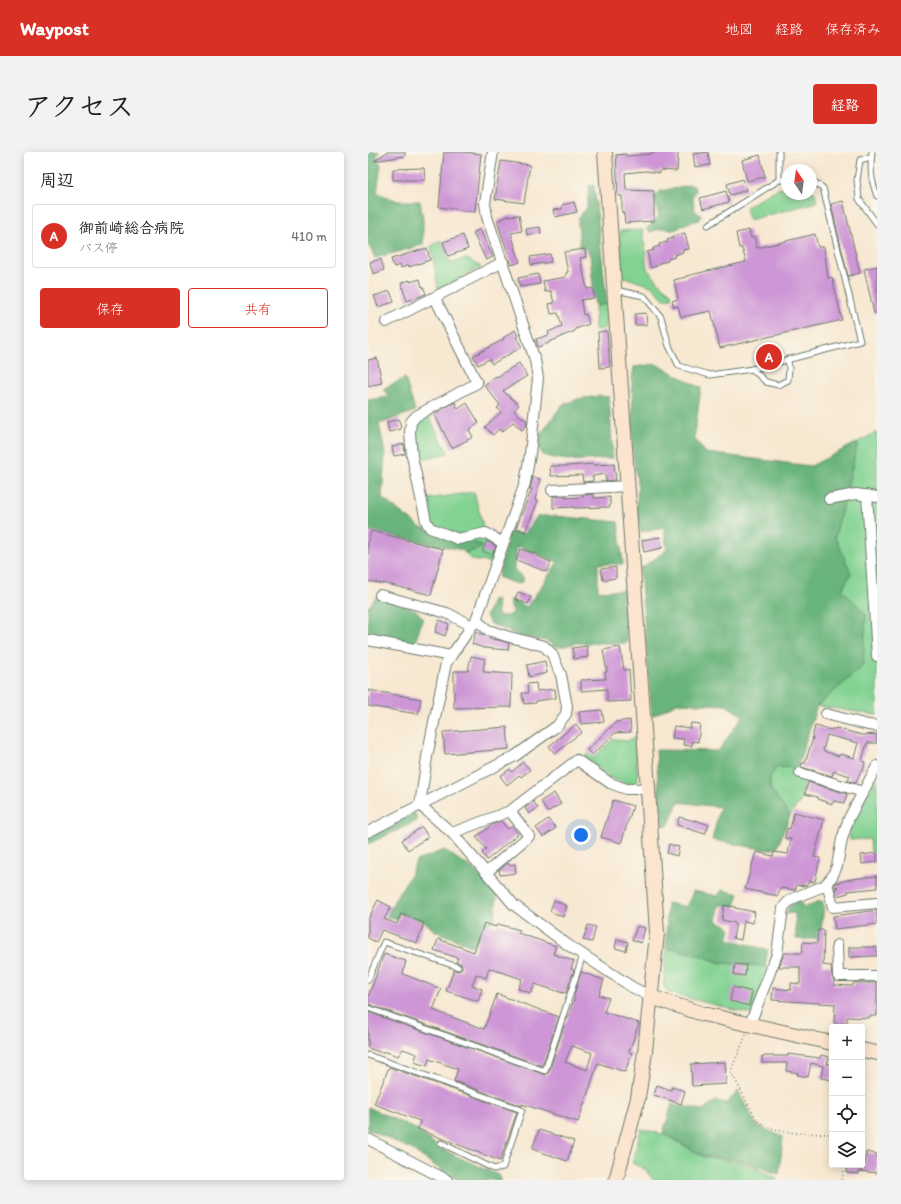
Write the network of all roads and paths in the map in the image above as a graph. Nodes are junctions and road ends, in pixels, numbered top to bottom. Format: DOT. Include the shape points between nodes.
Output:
graph roads {
  1 [pos="493,152"];
  2 [pos="605,152"];
  3 [pos="778,152"];
  4 [pos="872,154"];
  5 [pos="779,180"];
  6 [pos="817,184"];
  7 [pos="877,196"];
  8 [pos="877,224"];
  9 [pos="708,225"];
  10 [pos="503,262"];
  11 [pos="614,290"];
  12 [pos="435,298"];
  13 [pos="386,322"];
  14 [pos="788,359"];
  15 [pos="752,369"];
  16 [pos="628,486"];
  17 [pos="552,490"];
  18 [pos="872,496"];
  19 [pos="829,499"];
  20 [pos="503,543"];
  21 [pos="380,595"];
  22 [pos="474,623"];
  23 [pos="368,640"];
  24 [pos="451,656"];
  25 [pos="877,656"];
  26 [pos="826,714"];
  27 [pos="877,726"];
  28 [pos="877,766"];
  29 [pos="800,773"];
  30 [pos="648,789"];
  31 [pos="863,792"];
  32 [pos="420,805"];
  33 [pos="510,811"];
  34 [pos="368,832"];
  35 [pos="452,833"];
  36 [pos="487,872"];
  37 [pos="827,883"];
  38 [pos="877,903"];
  39 [pos="837,945"];
  40 [pos="583,954"];
  41 [pos="458,967"];
  42 [pos="877,976"];
  43 [pos="368,980"];
  44 [pos="651,997"];
  45 [pos="368,1008"];
  46 [pos="750,1024"];
  47 [pos="829,1042"];
  48 [pos="865,1051"];
  49 [pos="877,1053"];
  50 [pos="368,1055"];
  51 [pos="829,1134"];
  52 [pos="368,1139"];
  53 [pos="441,1142"];
  54 [pos="844,1168"];
  55 [pos="447,1180"];
  56 [pos="616,1180"];
  57 [pos="842,1180"];
  1 -- 10 [label="street" via="485,203 487,217"];
  2 -- 11 [label="street"];
  3 -- 5 [label="lane"];
  4 -- 7 [label="lane" via="870,170"];
  4 -- 8 [label="lane" via="860,160 857,180 859,199"];
  5 -- 9 [label="lane"];
  6 -- 14 [label="lane" via="823,188 860,340"];
  10 -- 12 [label="street"];
  10 -- 20 [label="street" via="535,360 538,378 525,483"];
  11 -- 15 [label="lane" via="644,296 661,317 669,346 679,366 710,375"];
  11 -- 16 [label="street"];
  12 -- 13 [label="street"];
  12 -- 20 [label="street" via="477,383 416,416 411,422 412,456 426,521 430,528 458,539 486,533"];
  14 -- 15 [label="lane"];
  14 -- 15 [label="lane" via="788,380 778,385 766,382"];
  16 -- 17 [label="street"];
  16 -- 30 [label="street"];
  18 -- 19 [label="street" via="856,494"];
  18 -- 25 [label="street"];
  20 -- 22 [label="street"];
  21 -- 22 [label="street"];
  22 -- 24 [label="street"];
  22 -- 32 [label="street" via="506,636 544,646 552,654 561,675 567,706 566,714 557,726 515,756"];
  23 -- 24 [label="street"];
  24 -- 32 [label="street" via="446,663"];
  26 -- 27 [label="street"];
  28 -- 31 [label="street"];
  29 -- 31 [label="street"];
  30 -- 33 [label="street" via="626,789 610,783 577,760"];
  30 -- 44 [label="street" via="657,933"];
  31 -- 37 [label="street" via="849,818 837,866"];
  32 -- 34 [label="street"];
  32 -- 35 [label="street"];
  33 -- 35 [label="street"];
  33 -- 36 [label="street" via="529,836"];
  35 -- 36 [label="street"];
  36 -- 40 [label="street" via="514,905"];
  37 -- 38 [label="street" via="833,907"];
  37 -- 46 [label="street" via="796,897 783,908 777,954"];
  39 -- 42 [label="street" via="838,976"];
  40 -- 44 [label="street"];
  40 -- 45 [label="lane" via="545,1071"];
  41 -- 43 [label="lane" via="384,942"];
  44 -- 46 [label="street" via="703,1014"];
  44 -- 56 [label="street" via="646,1052 638,1098"];
  46 -- 47 [label="street"];
  46 -- 51 [label="path" via="731,1072 756,1119 761,1124 786,1132"];
  48 -- 49 [label="street"];
  50 -- 53 [label="lane" via="522,1110 503,1167 494,1169"];
  52 -- 55 [label="street"];
  54 -- 57 [label="path"];
}
